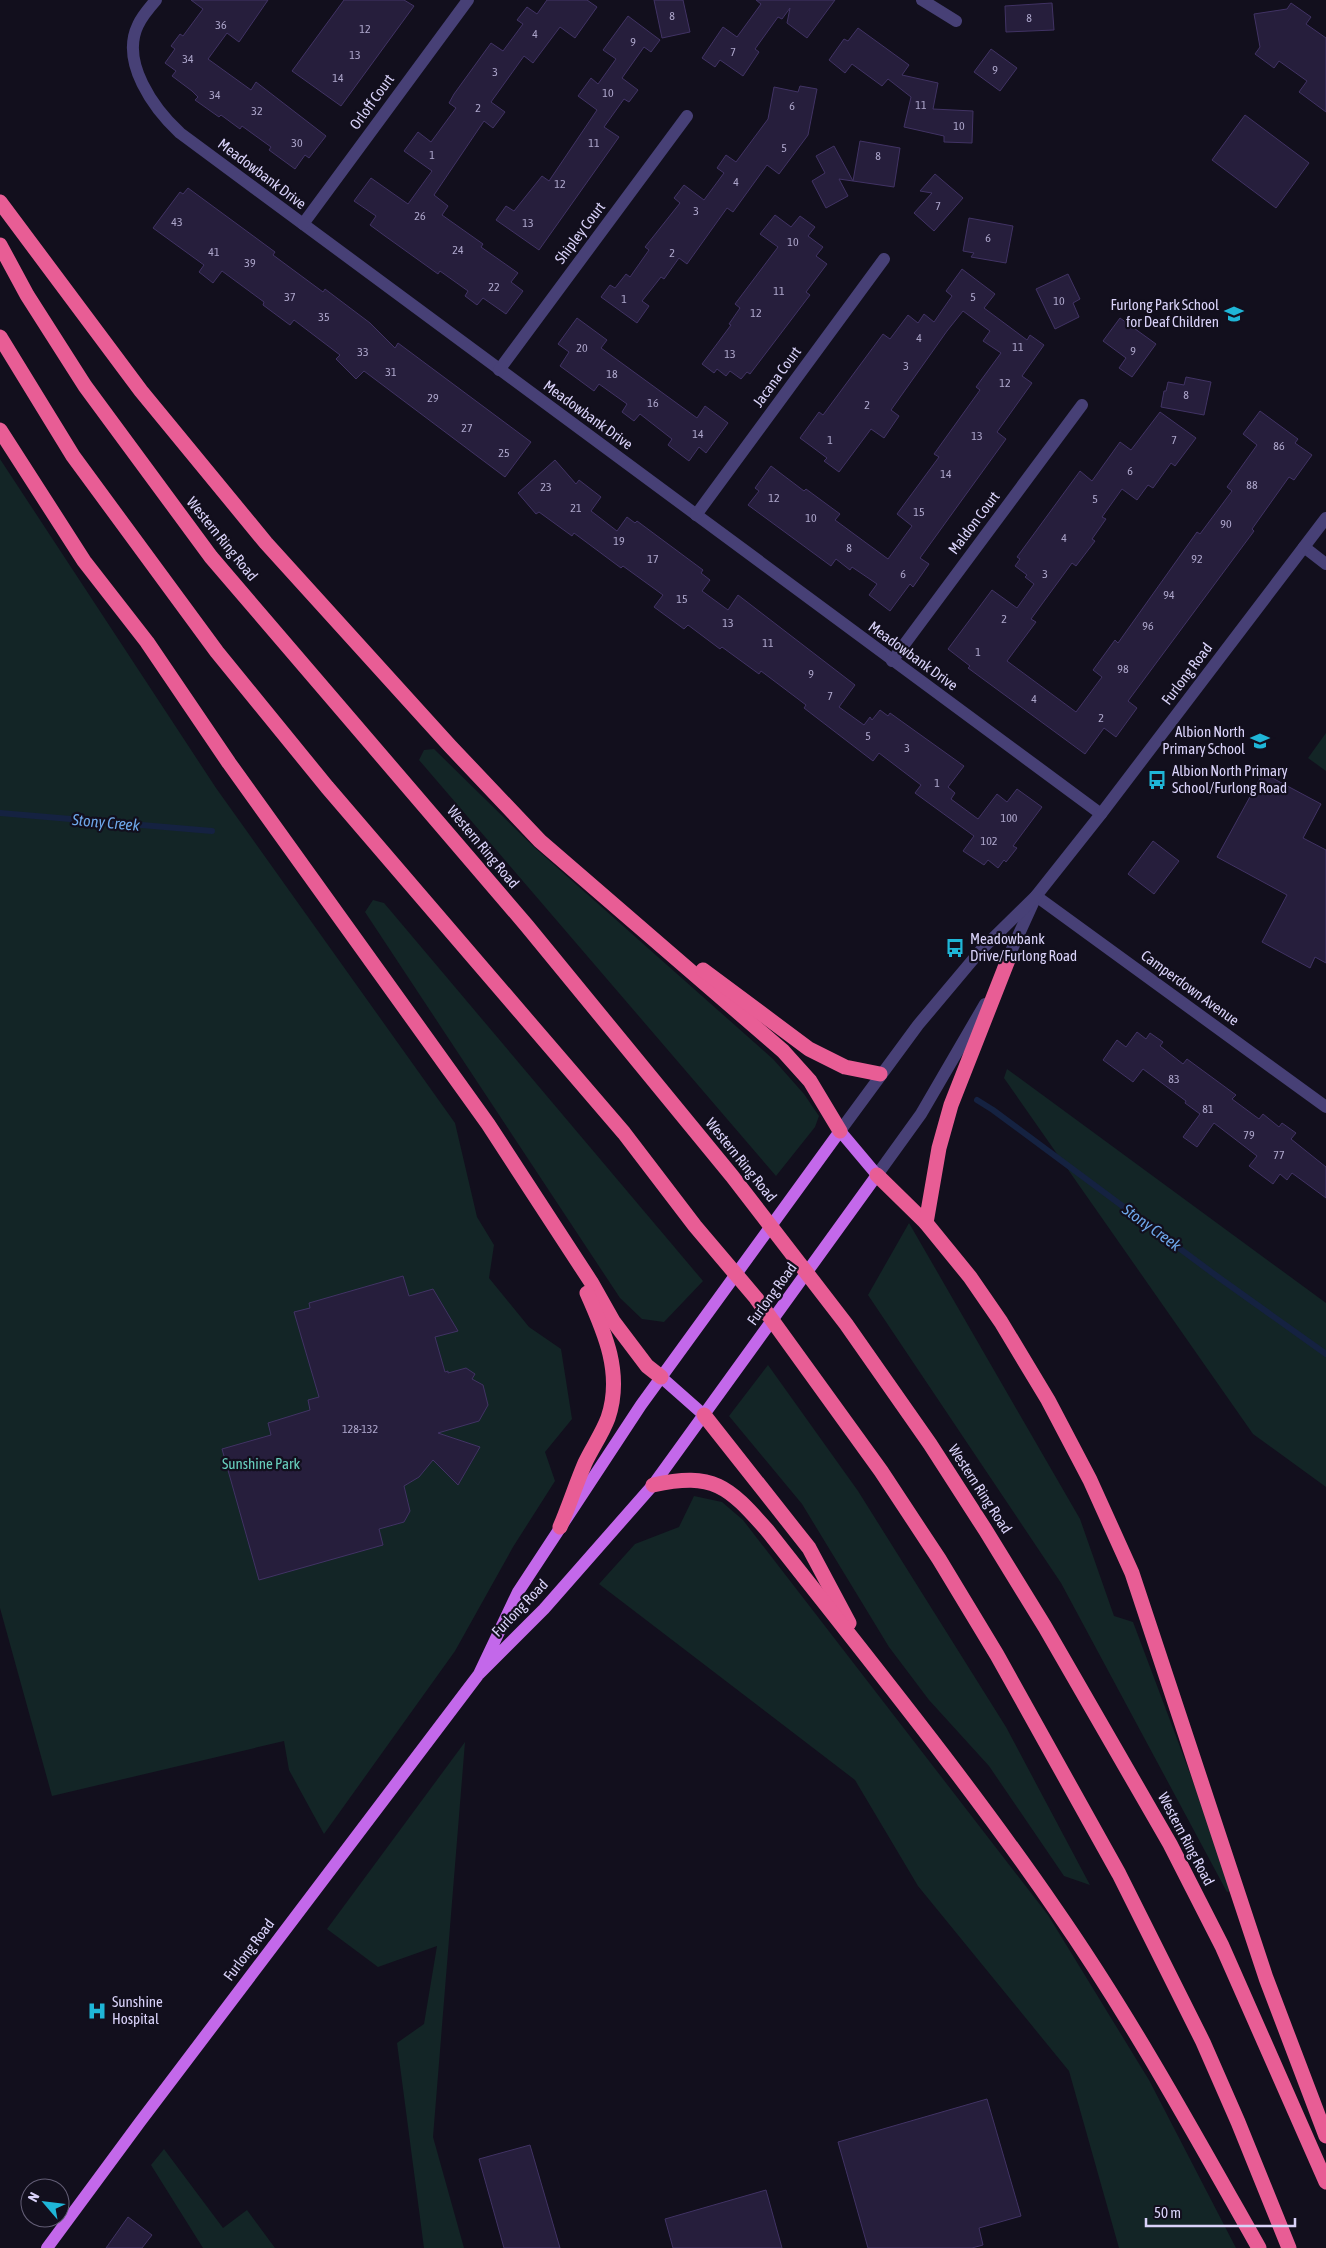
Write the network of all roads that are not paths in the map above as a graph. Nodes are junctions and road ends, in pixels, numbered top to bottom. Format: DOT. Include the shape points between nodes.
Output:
graph roads {
  1 [pos="156,0"];
  2 [pos="468,0"];
  3 [pos="922,0"];
  4 [pos="956,21"];
  5 [pos="687,116"];
  6 [pos="0,202"];
  7 [pos="303,224"];
  8 [pos="0,245"];
  9 [pos="884,259"];
  10 [pos="0,337"];
  11 [pos="499,370"];
  12 [pos="1082,405"];
  13 [pos="0,430"];
  14 [pos="696,515"];
  15 [pos="1326,518"];
  16 [pos="1304,547"];
  17 [pos="1326,564"];
  18 [pos="892,661"];
  19 [pos="1101,814"];
  20 [pos="1036,896"];
  21 [pos="618,907"];
  22 [pos="1008,960"];
  23 [pos="880,1074"];
  24 [pos="1326,1107"];
  25 [pos="840,1131"];
  26 [pos="877,1175"];
  27 [pos="926,1223"];
  28 [pos="573,1257"];
  29 [pos="661,1377"];
  30 [pos="704,1415"];
  31 [pos="653,1485"];
  32 [pos="560,1527"];
  33 [pos="871,1664"];
  34 [pos="479,1674"];
  35 [pos="1326,2136"];
  36 [pos="1326,2182"];
  37 [pos="47,2248"];
  38 [pos="1259,2248"];
  39 [pos="1289,2248"];
  1 -- 7 [label="street, Meadowbank Drive" via="137,26 133,40 137,70 150,100 180,133"];
  2 -- 7 [label="street, Orloff Court"];
  3 -- 4 [label="street"];
  5 -- 11 [label="street, Shipley Court"];
  6 -- 21 [label="highway" via="141,390 266,542 540,841"];
  7 -- 11 [label="street, Meadowbank Drive"];
  8 -- 36 [label="highway, Western Ring Road" via="26,295 85,386 212,557 527,926 732,1176 846,1324 930,1444 986,1531 1170,1844 1222,1946"];
  9 -- 14 [label="street, Jacana Court"];
  10 -- 39 [label="highway" via="73,456 217,652 327,787 624,1133 695,1226 756,1298 881,1471 997,1655 1123,1883 1203,2042"];
  11 -- 14 [label="street, Meadowbank Drive"];
  12 -- 18 [label="street, Maldon Court"];
  13 -- 28 [label="highway" via="84,562 147,642 228,763 488,1124"];
  14 -- 18 [label="street, Meadowbank Drive"];
  15 -- 16 [label="street, Furlong Road"];
  16 -- 17 [label="street"];
  16 -- 19 [label="street, Furlong Road"];
  18 -- 19 [label="street, Meadowbank Drive"];
  19 -- 20 [label="street, Furlong Road"];
  20 -- 22 [label="street, Furlong Road"];
  20 -- 23 [label="street, Furlong Road" via="950,986"];
  20 -- 24 [label="street, Camperdown Avenue"];
  21 -- 23 [label="highway" via="809,1049 845,1067"];
  21 -- 25 [label="highway" via="783,1051 810,1081"];
  22 -- 26 [label="street, Furlong Road" via="942,1080"];
  22 -- 27 [label="highway" via="951,1105 939,1148"];
  23 -- 25 [label="street, Furlong Road"];
  25 -- 26 [label="main road"];
  25 -- 29 [label="main road, Furlong Road"];
  26 -- 27 [label="highway"];
  26 -- 30 [label="main road, Furlong Road"];
  27 -- 35 [label="highway" via="970,1277 1048,1400 1090,1480 1132,1573 1266,1978"];
  28 -- 29 [label="highway" via="618,1328 647,1366"];
  28 -- 32 [label="highway" via="604,1330 612,1359 614,1389 602,1432 586,1462"];
  29 -- 30 [label="main road"];
  29 -- 32 [label="main road, Furlong Road"];
  30 -- 31 [label="main road, Furlong Road"];
  30 -- 33 [label="highway" via="809,1548"];
  31 -- 33 [label="highway" via="674,1480 703,1480 725,1488 739,1498 768,1530"];
  31 -- 34 [label="main road, Furlong Road" via="544,1609"];
  32 -- 34 [label="main road, Furlong Road" via="518,1592"];
  33 -- 38 [label="highway" via="972,1794 1056,1910 1159,2070"];
  34 -- 37 [label="main road, Furlong Road"];
}
